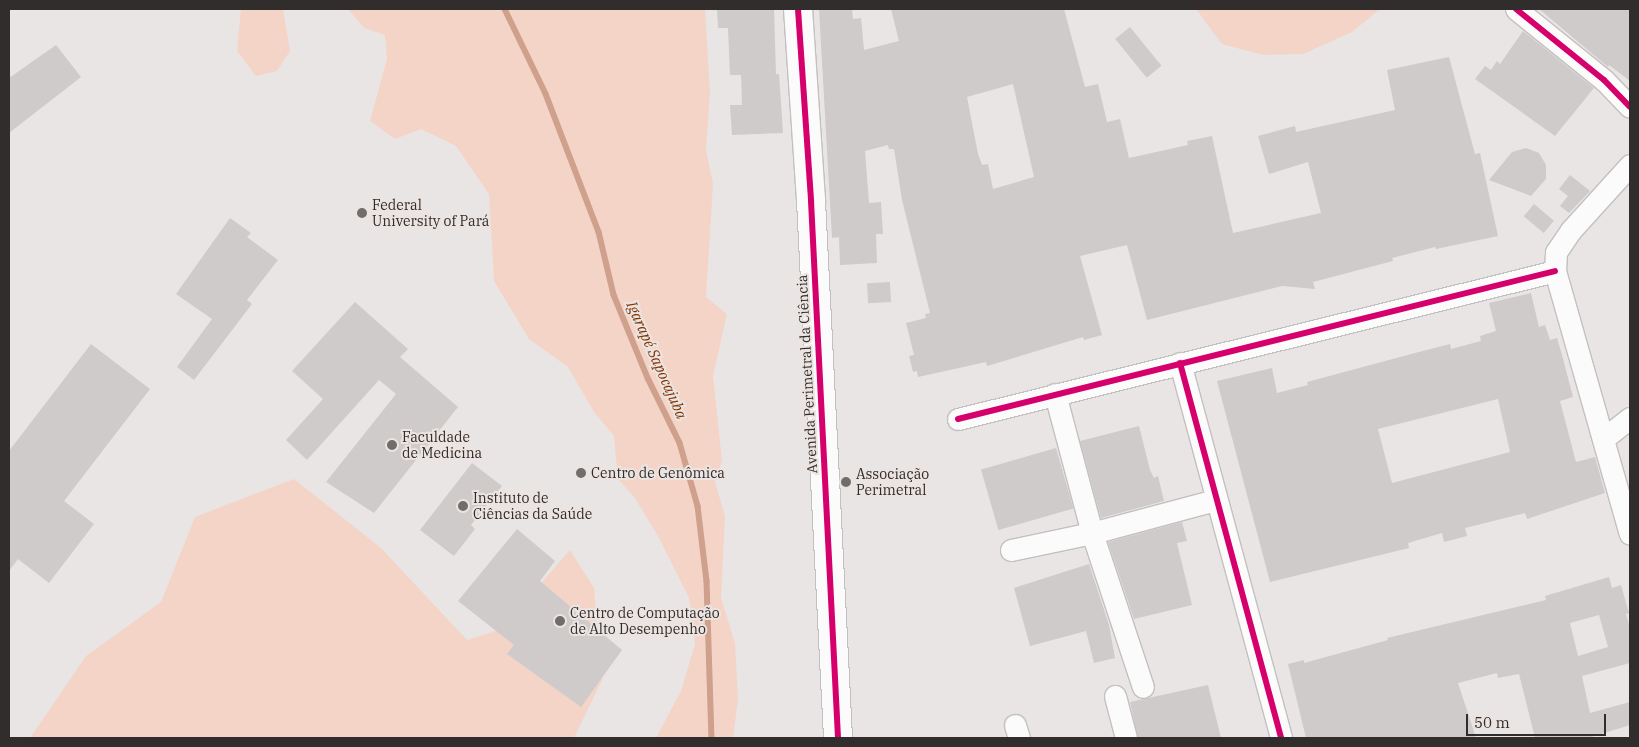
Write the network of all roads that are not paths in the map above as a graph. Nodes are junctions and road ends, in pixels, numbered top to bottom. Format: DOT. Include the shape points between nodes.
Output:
graph roads {
  1 [pos="798,9"];
  2 [pos="1516,9"];
  3 [pos="1630,107"];
  4 [pos="1630,165"];
  5 [pos="1555,271"];
  6 [pos="1180,363"];
  7 [pos="1055,394"];
  8 [pos="1630,418"];
  9 [pos="958,419"];
  10 [pos="1603,439"];
  11 [pos="1215,500"];
  12 [pos="1092,533"];
  13 [pos="1630,534"];
  14 [pos="1011,550"];
  15 [pos="1143,687"];
  16 [pos="1116,696"];
  17 [pos="838,738"];
  18 [pos="1126,738"];
  19 [pos="1281,738"];
  1 -- 17 [label="main road, Avenida Perimetral da Ciência"];
  2 -- 3 [label="street" via="1604,80"];
  4 -- 5 [label="street" via="1562,243 1556,252"];
  5 -- 6 [label="street"];
  5 -- 10 [label="street"];
  6 -- 7 [label="street"];
  6 -- 11 [label="street"];
  7 -- 9 [label="street"];
  7 -- 12 [label="street"];
  8 -- 10 [label="street"];
  10 -- 13 [label="street"];
  11 -- 12 [label="street"];
  11 -- 19 [label="street"];
  12 -- 14 [label="street"];
  12 -- 15 [label="street"];
  16 -- 18 [label="street"];
}
